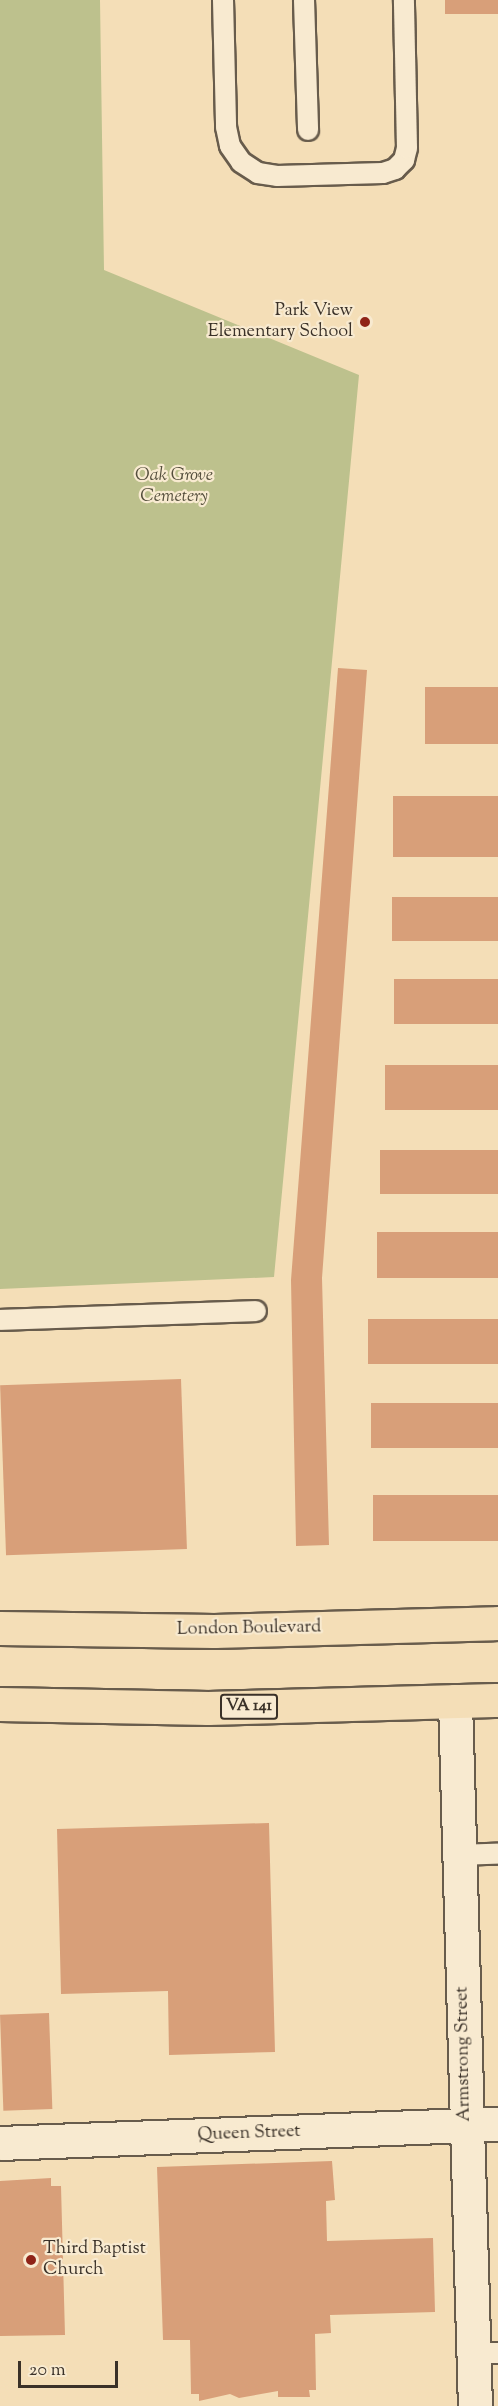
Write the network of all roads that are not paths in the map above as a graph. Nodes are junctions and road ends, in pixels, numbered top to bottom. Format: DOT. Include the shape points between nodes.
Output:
graph roads {
  1 [pos="223,0"];
  2 [pos="304,0"];
  3 [pos="404,0"];
  4 [pos="308,130"];
  5 [pos="256,1311"];
  6 [pos="0,1320"];
  7 [pos="498,1623"];
  8 [pos="0,1628"];
  9 [pos="498,1700"];
  10 [pos="455,1701"];
  11 [pos="0,1704"];
  12 [pos="498,1854"];
  13 [pos="460,1855"];
  14 [pos="498,2124"];
  15 [pos="465,2125"];
  16 [pos="0,2143"];
  17 [pos="486,2353"];
  18 [pos="475,2406"];
  1 -- 3 [label="lane" via="226,127 230,146 241,162 258,173 277,176 383,173 404,160"];
  2 -- 4 [label="lane"];
  5 -- 6 [label="lane"];
  7 -- 8 [label="main road, London Boulevard" via="214,1631"];
  9 -- 10 [label="main road, VA 141"];
  10 -- 11 [label="main road, VA 141" via="208,1708"];
  10 -- 13 [label="street, Armstrong Street"];
  12 -- 13 [label="lane"];
  13 -- 15 [label="street, Armstrong Street"];
  14 -- 15 [label="street, Queen Street"];
  15 -- 16 [label="street, Queen Street"];
  15 -- 17 [label="street, Armstrong Street"];
  17 -- 18 [label="street, Armstrong Street"];
}
